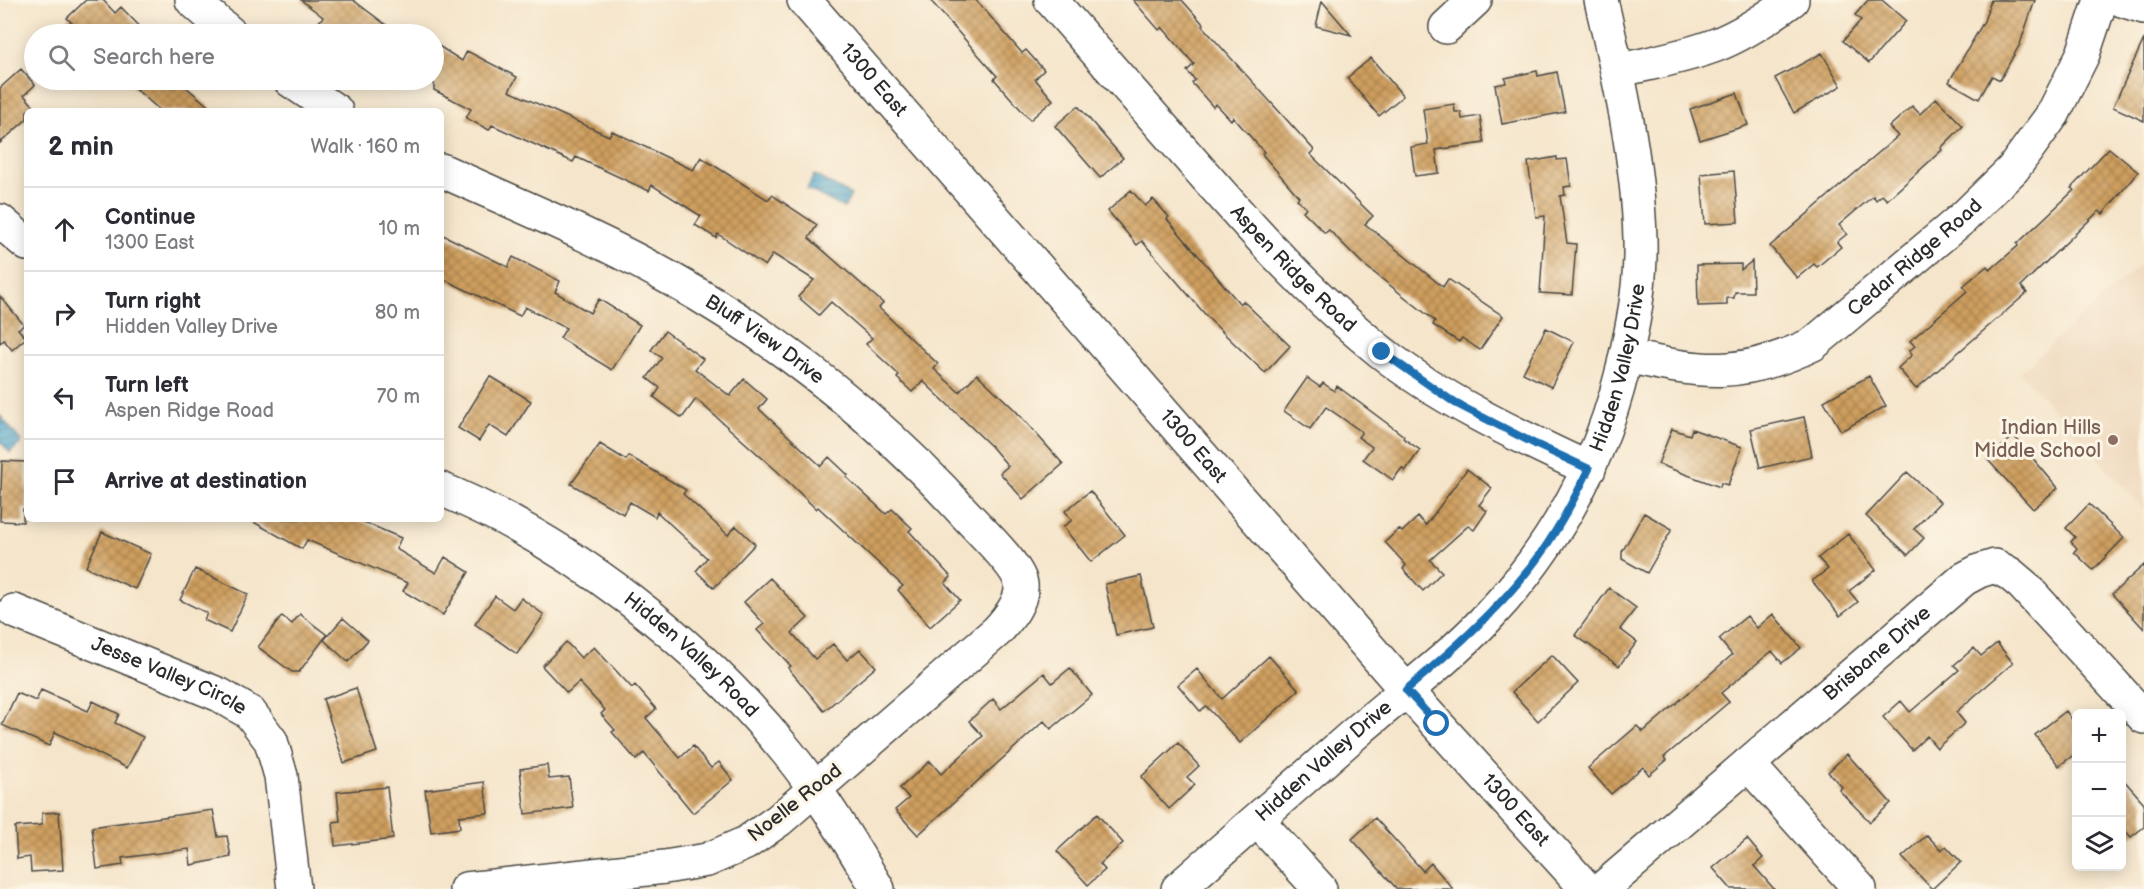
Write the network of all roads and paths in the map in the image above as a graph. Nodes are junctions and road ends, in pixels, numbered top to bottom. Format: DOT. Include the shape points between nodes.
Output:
graph roads {
  1 [pos="192,0"];
  2 [pos="804,0"];
  3 [pos="1051,0"];
  4 [pos="1475,0"];
  5 [pos="1601,0"];
  6 [pos="1792,0"];
  7 [pos="2101,0"];
  8 [pos="2122,0"];
  9 [pos="2144,7"];
  10 [pos="220,24"];
  11 [pos="1446,27"];
  12 [pos="1617,71"];
  13 [pos="305,90"];
  14 [pos="332,108"];
  15 [pos="444,171"];
  16 [pos="0,221"];
  17 [pos="24,241"];
  18 [pos="1626,356"];
  19 [pos="1589,469"];
  20 [pos="444,490"];
  21 [pos="1021,592"];
  22 [pos="14,611"];
  23 [pos="1406,690"];
  24 [pos="2144,717"];
  25 [pos="1748,764"];
  26 [pos="815,789"];
  27 [pos="1257,820"];
  28 [pos="294,889"];
  29 [pos="466,889"];
  30 [pos="878,889"];
  31 [pos="1178,889"];
  32 [pos="1320,889"];
  33 [pos="1587,889"];
  34 [pos="1602,889"];
  35 [pos="1860,889"];
  1 -- 10 [label="street"];
  2 -- 23 [label="street, 1300 East"];
  3 -- 19 [label="street, Aspen Ridge Road" via="1259,238 1318,298 1382,352 1455,403"];
  4 -- 11 [label="street"];
  5 -- 12 [label="street, Hidden Valley Drive"];
  6 -- 12 [label="street" via="1718,44"];
  7 -- 18 [label="street, Cedar Ridge Road" via="2083,54 2058,104 2013,169 1964,217 1813,344 1755,367 1718,371"];
  8 -- 9 [label="street"];
  12 -- 18 [label="street, Hidden Valley Drive" via="1638,199 1640,241 1634,321"];
  13 -- 14 [label="street"];
  15 -- 21 [label="street, Bluff View Drive" via="593,237 671,279 744,323 813,373 947,494 1009,562 1021,582"];
  16 -- 17 [label="street"];
  18 -- 19 [label="street, Hidden Valley Drive" via="1614,406"];
  19 -- 23 [label="street, Hidden Valley Drive" via="1557,529 1526,574 1484,621"];
  20 -- 26 [label="street, Hidden Valley Road" via="550,545 637,605 716,674"];
  21 -- 26 [label="street, Noelle Road" via="997,631"];
  22 -- 28 [label="street, Jesse Valley Circle" via="220,695 250,713 271,741 281,776"];
  23 -- 27 [label="street, Hidden Valley Drive"];
  23 -- 33 [label="street, 1300 East"];
  24 -- 25 [label="street, Brisbane Drive" via="2023,585 1995,566 1964,579"];
  25 -- 34 [label="street, Brisbane Drive"];
  25 -- 35 [label="street"];
  26 -- 29 [label="street, Noelle Road" via="754,837 707,860"];
  26 -- 30 [label="street, Hidden Valley Road"];
  27 -- 31 [label="street, Hidden Valley Drive"];
  27 -- 32 [label="street"];
}
